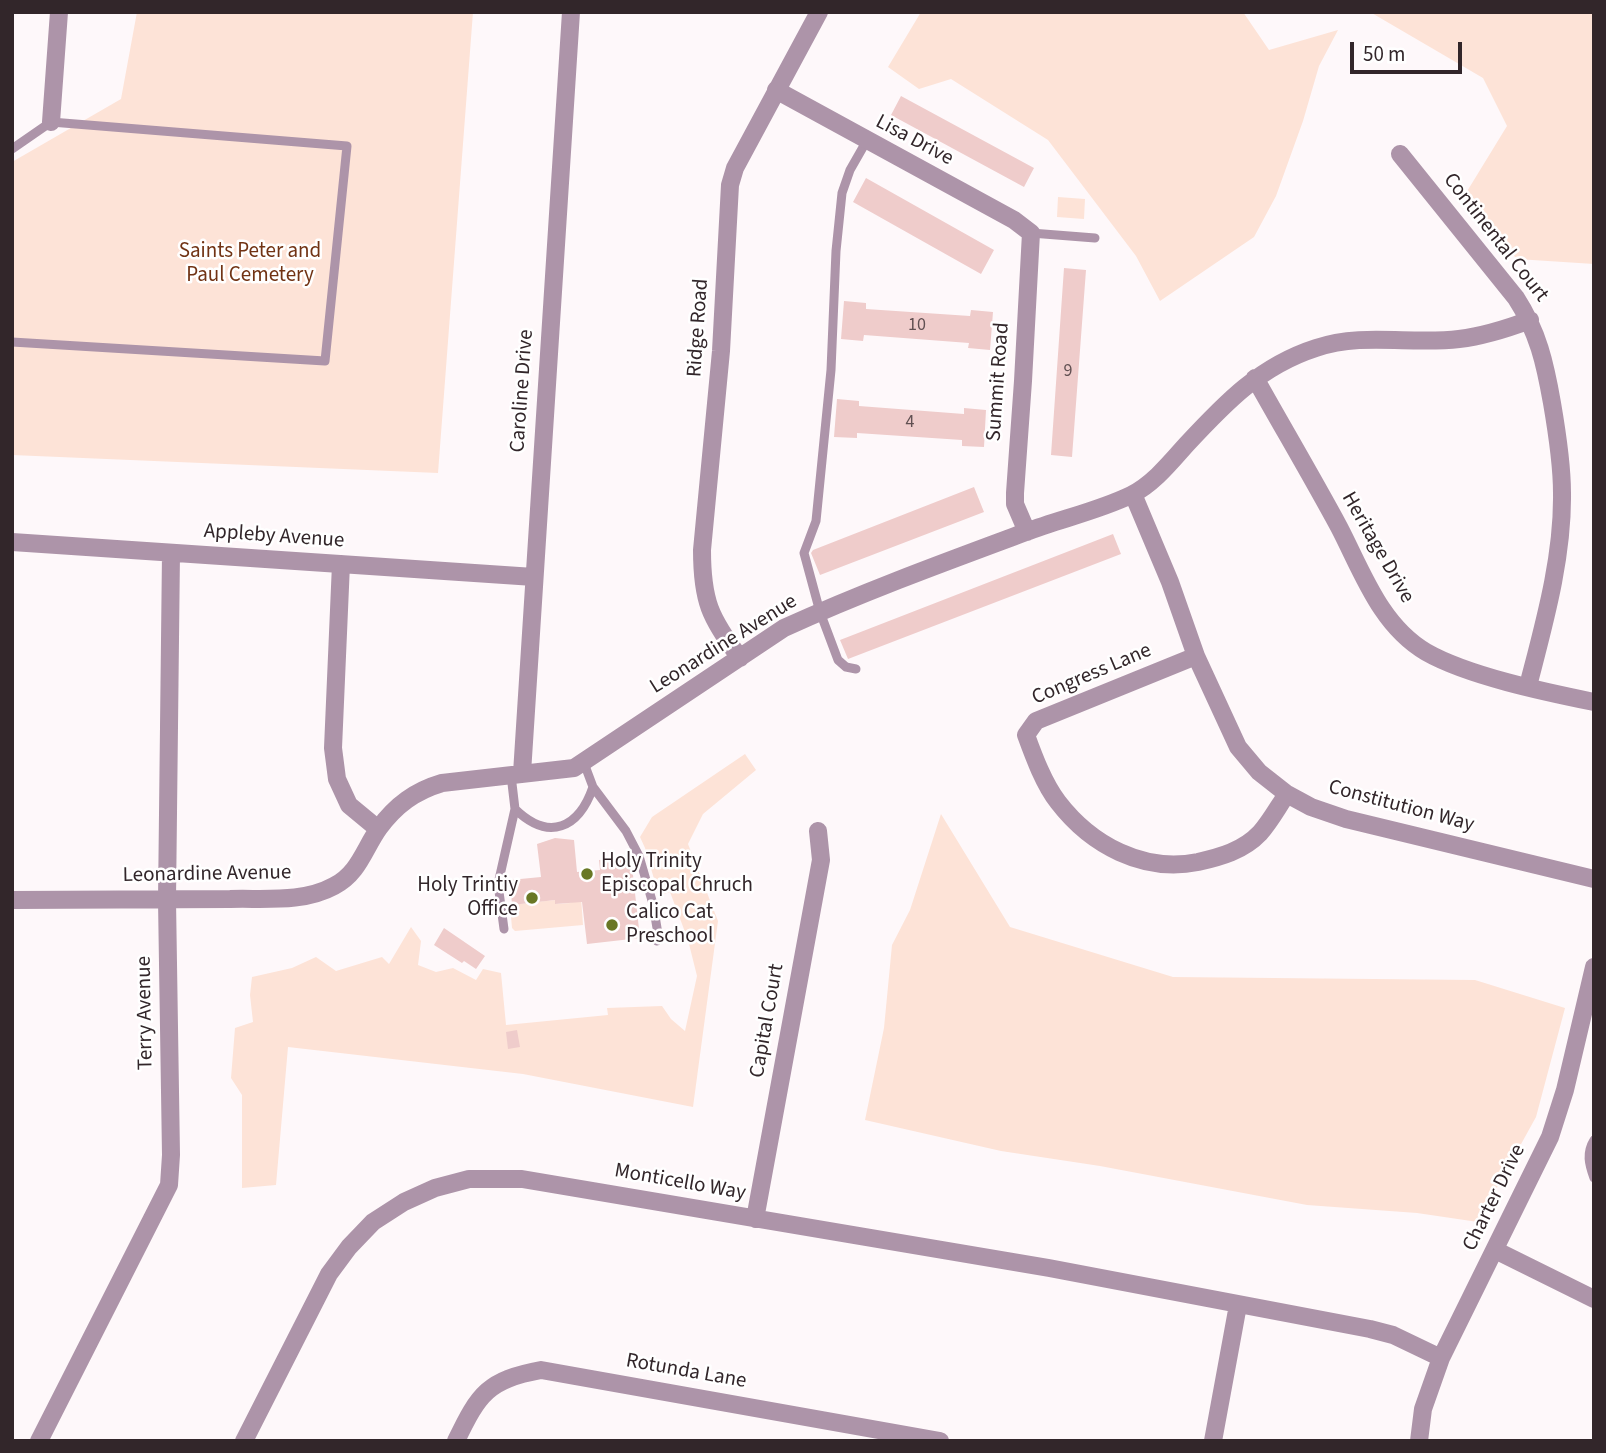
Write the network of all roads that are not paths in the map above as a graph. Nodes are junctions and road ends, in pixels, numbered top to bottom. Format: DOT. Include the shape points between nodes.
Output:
graph roads {
  1 [pos="59,12"];
  2 [pos="571,12"];
  3 [pos="819,12"];
  4 [pos="776,90"];
  5 [pos="51,122"];
  6 [pos="866,142"];
  7 [pos="12,149"];
  8 [pos="1400,154"];
  9 [pos="1031,233"];
  10 [pos="1095,239"];
  11 [pos="1530,320"];
  12 [pos="12,342"];
  13 [pos="1255,378"];
  14 [pos="1133,494"];
  15 [pos="1027,532"];
  16 [pos="12,542"];
  17 [pos="170,553"];
  18 [pos="341,564"];
  19 [pos="534,577"];
  20 [pos="820,612"];
  21 [pos="1196,656"];
  22 [pos="740,658"];
  23 [pos="856,669"];
  24 [pos="1528,686"];
  25 [pos="1594,702"];
  26 [pos="584,763"];
  27 [pos="517,774"];
  28 [pos="593,787"];
  29 [pos="1287,794"];
  30 [pos="515,809"];
  31 [pos="378,829"];
  32 [pos="818,831"];
  33 [pos="1594,879"];
  34 [pos="12,900"];
  35 [pos="167,900"];
  36 [pos="504,929"];
  37 [pos="657,941"];
  38 [pos="1594,967"];
  39 [pos="1594,1140"];
  40 [pos="1594,1178"];
  41 [pos="755,1219"];
  42 [pos="1495,1250"];
  43 [pos="1592,1294"];
  44 [pos="1238,1306"];
  45 [pos="1441,1357"];
  46 [pos="39,1441"];
  47 [pos="244,1441"];
  48 [pos="456,1441"];
  49 [pos="940,1441"];
  50 [pos="1213,1441"];
  51 [pos="1419,1441"];
  1 -- 5 [label="street"];
  2 -- 19 [label="street, Caroline Drive"];
  3 -- 4 [label="street, Ridge Road"];
  4 -- 6 [label="street, Lisa Drive"];
  4 -- 22 [label="street, Ridge Road" via="730,185 721,351 702,550 706,605"];
  5 -- 7 [label="lane"];
  5 -- 12 [label="lane" via="347,146 325,361"];
  6 -- 9 [label="street, Lisa Drive"];
  6 -- 20 [label="lane" via="842,194 816,521 804,553"];
  8 -- 11 [label="street, Continental Court"];
  9 -- 10 [label="lane"];
  9 -- 15 [label="street, Summit Road" via="1014,493"];
  11 -- 13 [label="street, Leonardine Avenue" via="1496,333 1457,340 1371,338 1317,347"];
  11 -- 24 [label="street, Continental Court" via="1544,359 1562,493 1546,616"];
  13 -- 14 [label="street, Leonardine Avenue" via="1234,394 1156,477"];
  13 -- 24 [label="street, Heritage Drive" via="1370,591 1401,632 1425,651 1462,668"];
  14 -- 15 [label="street, Leonardine Avenue"];
  14 -- 21 [label="street, Constitution Way"];
  15 -- 20 [label="street, Leonardine Avenue"];
  16 -- 17 [label="street, Appleby Avenue"];
  17 -- 18 [label="street, Appleby Avenue"];
  17 -- 35 [label="street, Terry Avenue"];
  18 -- 19 [label="street, Appleby Avenue"];
  18 -- 31 [label="street" via="333,748 337,779 349,804"];
  19 -- 27 [label="street, Caroline Drive"];
  20 -- 22 [label="street, Leonardine Avenue" via="784,628"];
  20 -- 23 [label="lane" via="838,660"];
  21 -- 29 [label="street, Constitution Way" via="1238,747 1259,772"];
  21 -- 29 [label="street, Congress Lane" via="1036,721 1026,735 1057,801 1083,830 1113,851 1149,862 1183,865 1227,856 1259,834"];
  22 -- 26 [label="street, Leonardine Avenue"];
  24 -- 25 [label="street, Heritage Drive"];
  26 -- 27 [label="street, Leonardine Avenue" via="551,772"];
  26 -- 28 [label="lane"];
  27 -- 30 [label="lane"];
  27 -- 31 [label="street, Leonardine Avenue" via="422,789"];
  28 -- 30 [label="lane" via="584,809 566,824 538,826"];
  28 -- 37 [label="lane" via="639,856 653,904"];
  29 -- 33 [label="street, Constitution Way" via="1346,819"];
  30 -- 36 [label="lane" via="498,884"];
  31 -- 35 [label="street, Leonardine Avenue" via="363,860 348,876 307,897"];
  32 -- 41 [label="street, Capital Court" via="821,860"];
  34 -- 35 [label="street, Leonardine Avenue"];
  35 -- 46 [label="street, Terry Avenue" via="169,1185"];
  38 -- 42 [label="street, Charter Drive" via="1550,1137"];
  39 -- 40 [label="lane" via="1589,1163"];
  41 -- 44 [label="street, Monticello Way" via="1049,1268"];
  41 -- 47 [label="street, Monticello Way" via="522,1178 469,1179 435,1188 373,1222 349,1247 329,1274"];
  42 -- 43 [label="street"];
  42 -- 45 [label="street, Charter Drive"];
  44 -- 45 [label="street, Monticello Way" via="1393,1335"];
  44 -- 50 [label="street"];
  45 -- 51 [label="street, Charter Drive" via="1423,1409"];
  48 -- 49 [label="street, Rotunda Lane" via="472,1409 491,1387 511,1376 541,1370"];
}
